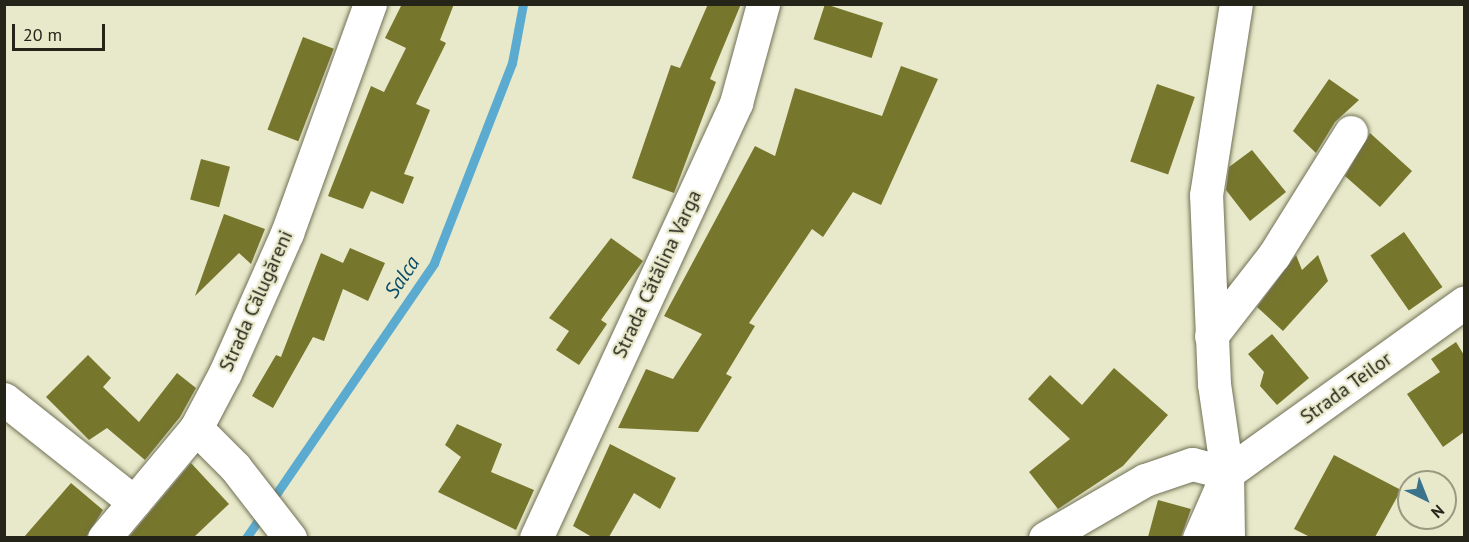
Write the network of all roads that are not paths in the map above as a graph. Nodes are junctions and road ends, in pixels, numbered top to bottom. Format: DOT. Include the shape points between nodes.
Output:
graph roads {
  1 [pos="370,4"];
  2 [pos="764,4"];
  3 [pos="1236,4"];
  4 [pos="359,20"];
  5 [pos="1351,132"];
  6 [pos="1464,303"];
  7 [pos="1211,336"];
  8 [pos="4,399"];
  9 [pos="196,428"];
  10 [pos="1227,473"];
  11 [pos="134,502"];
  12 [pos="104,537"];
  13 [pos="290,537"];
  14 [pos="536,537"];
  15 [pos="1045,537"];
  16 [pos="1199,537"];
  17 [pos="1228,537"];
  1 -- 4 [label="street, Strada Călugăreni"];
  2 -- 14 [label="street, Strada Cătălina Varga" via="736,103"];
  3 -- 7 [label="street" via="1206,195"];
  4 -- 9 [label="street, Strada Călugăreni" via="287,233"];
  5 -- 7 [label="street" via="1274,255"];
  6 -- 10 [label="street, Strada Teilor"];
  7 -- 10 [label="street"];
  8 -- 11 [label="street"];
  9 -- 11 [label="street, Strada Călugăreni"];
  9 -- 13 [label="street" via="236,467"];
  10 -- 15 [label="street" via="1192,464 1145,480"];
  10 -- 16 [label="street"];
  10 -- 17 [label="street"];
  11 -- 12 [label="street, Strada Călugăreni"];
}
